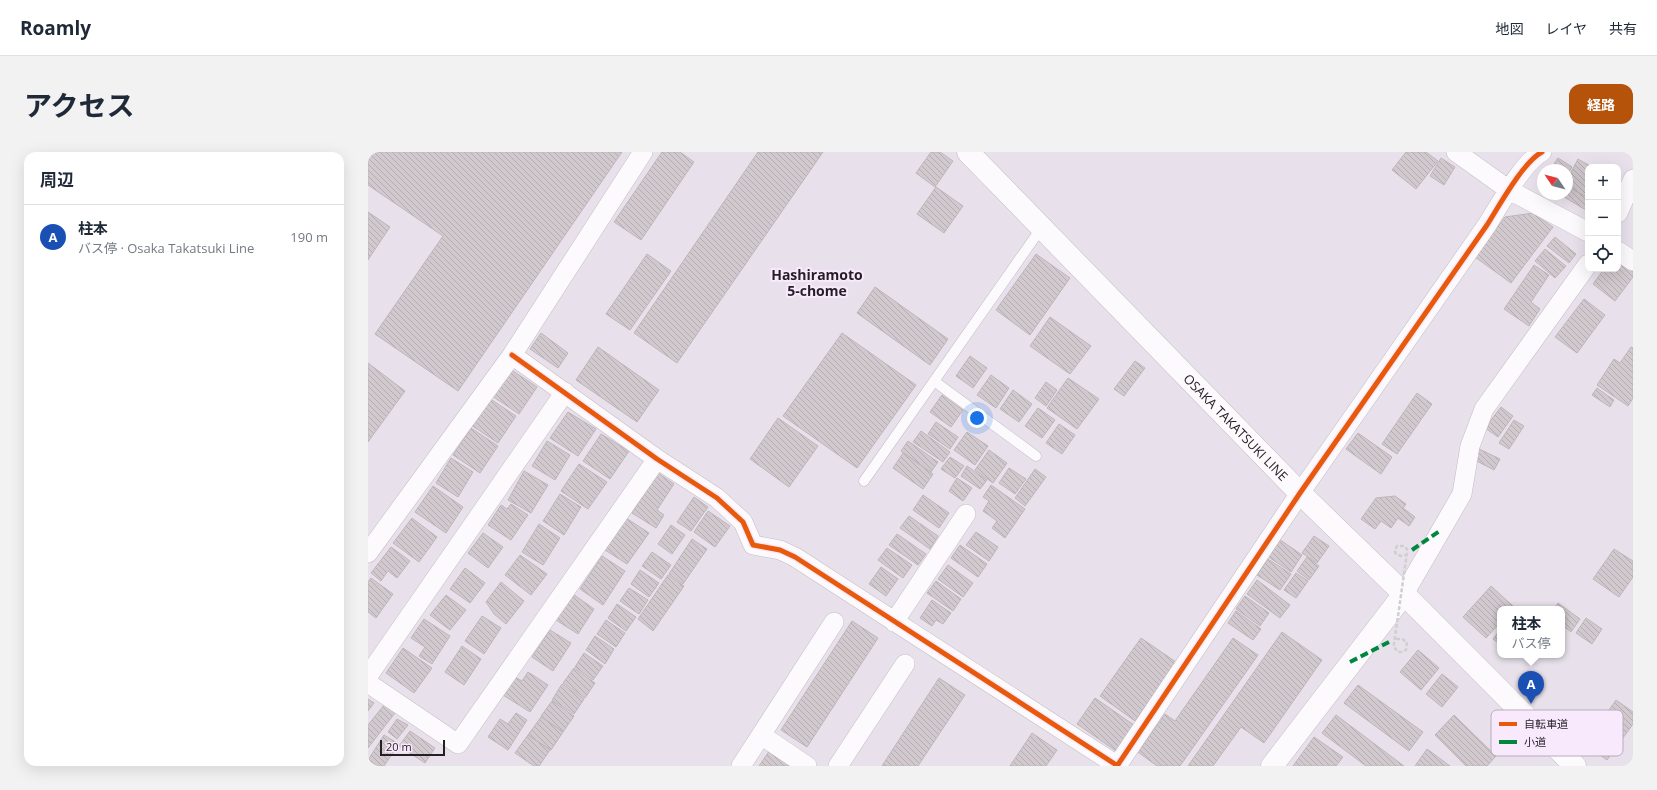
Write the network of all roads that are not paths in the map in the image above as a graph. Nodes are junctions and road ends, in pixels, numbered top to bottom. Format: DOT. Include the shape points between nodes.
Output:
graph roads {
  1 [pos="643,152"];
  2 [pos="968,152"];
  3 [pos="1542,152"];
  4 [pos="1460,153"];
  5 [pos="1633,179"];
  6 [pos="1509,190"];
  7 [pos="1621,206"];
  8 [pos="1042,227"];
  9 [pos="1585,230"];
  10 [pos="1621,253"];
  11 [pos="1633,261"];
  12 [pos="1585,268"];
  13 [pos="512,354"];
  14 [pos="934,381"];
  15 [pos="565,392"];
  16 [pos="1036,456"];
  17 [pos="656,459"];
  18 [pos="864,481"];
  19 [pos="1300,493"];
  20 [pos="966,514"];
  21 [pos="368,553"];
  22 [pos="1404,594"];
  23 [pos="834,622"];
  24 [pos="894,622"];
  25 [pos="905,664"];
  26 [pos="368,676"];
  27 [pos="368,683"];
  28 [pos="1519,710"];
  29 [pos="761,735"];
  30 [pos="1565,756"];
  31 [pos="741,766"];
  32 [pos="807,766"];
  33 [pos="838,766"];
  34 [pos="1117,766"];
  35 [pos="1272,766"];
  36 [pos="1575,766"];
  1 -- 13 [label="street"];
  2 -- 8 [label="main road, OSAKA TAKATSUKI LINE"];
  3 -- 6 [label="street" via="1535,156"];
  4 -- 6 [label="street"];
  5 -- 7 [label="street"];
  6 -- 9 [label="street"];
  6 -- 19 [label="street"];
  8 -- 14 [label="lane"];
  8 -- 19 [label="main road, OSAKA TAKATSUKI LINE"];
  10 -- 11 [label="street"];
  12 -- 22 [label="street" via="1484,409 1470,446 1462,494"];
  13 -- 15 [label="street"];
  13 -- 21 [label="street"];
  14 -- 16 [label="lane"];
  14 -- 18 [label="lane"];
  15 -- 17 [label="street"];
  15 -- 26 [label="street"];
  17 -- 24 [label="street" via="717,498 743,522 752,545 780,550 795,557"];
  17 -- 27 [label="street" via="458,744"];
  19 -- 22 [label="main road, OSAKA TAKATSUKI LINE"];
  19 -- 34 [label="street"];
  20 -- 24 [label="street"];
  22 -- 28 [label="main road, OSAKA TAKATSUKI LINE"];
  22 -- 35 [label="main road"];
  23 -- 29 [label="street"];
  24 -- 34 [label="street"];
  25 -- 33 [label="street"];
  29 -- 31 [label="street"];
  29 -- 32 [label="street"];
  30 -- 36 [label="main road, OSAKA TAKATSUKI LINE"];
}
